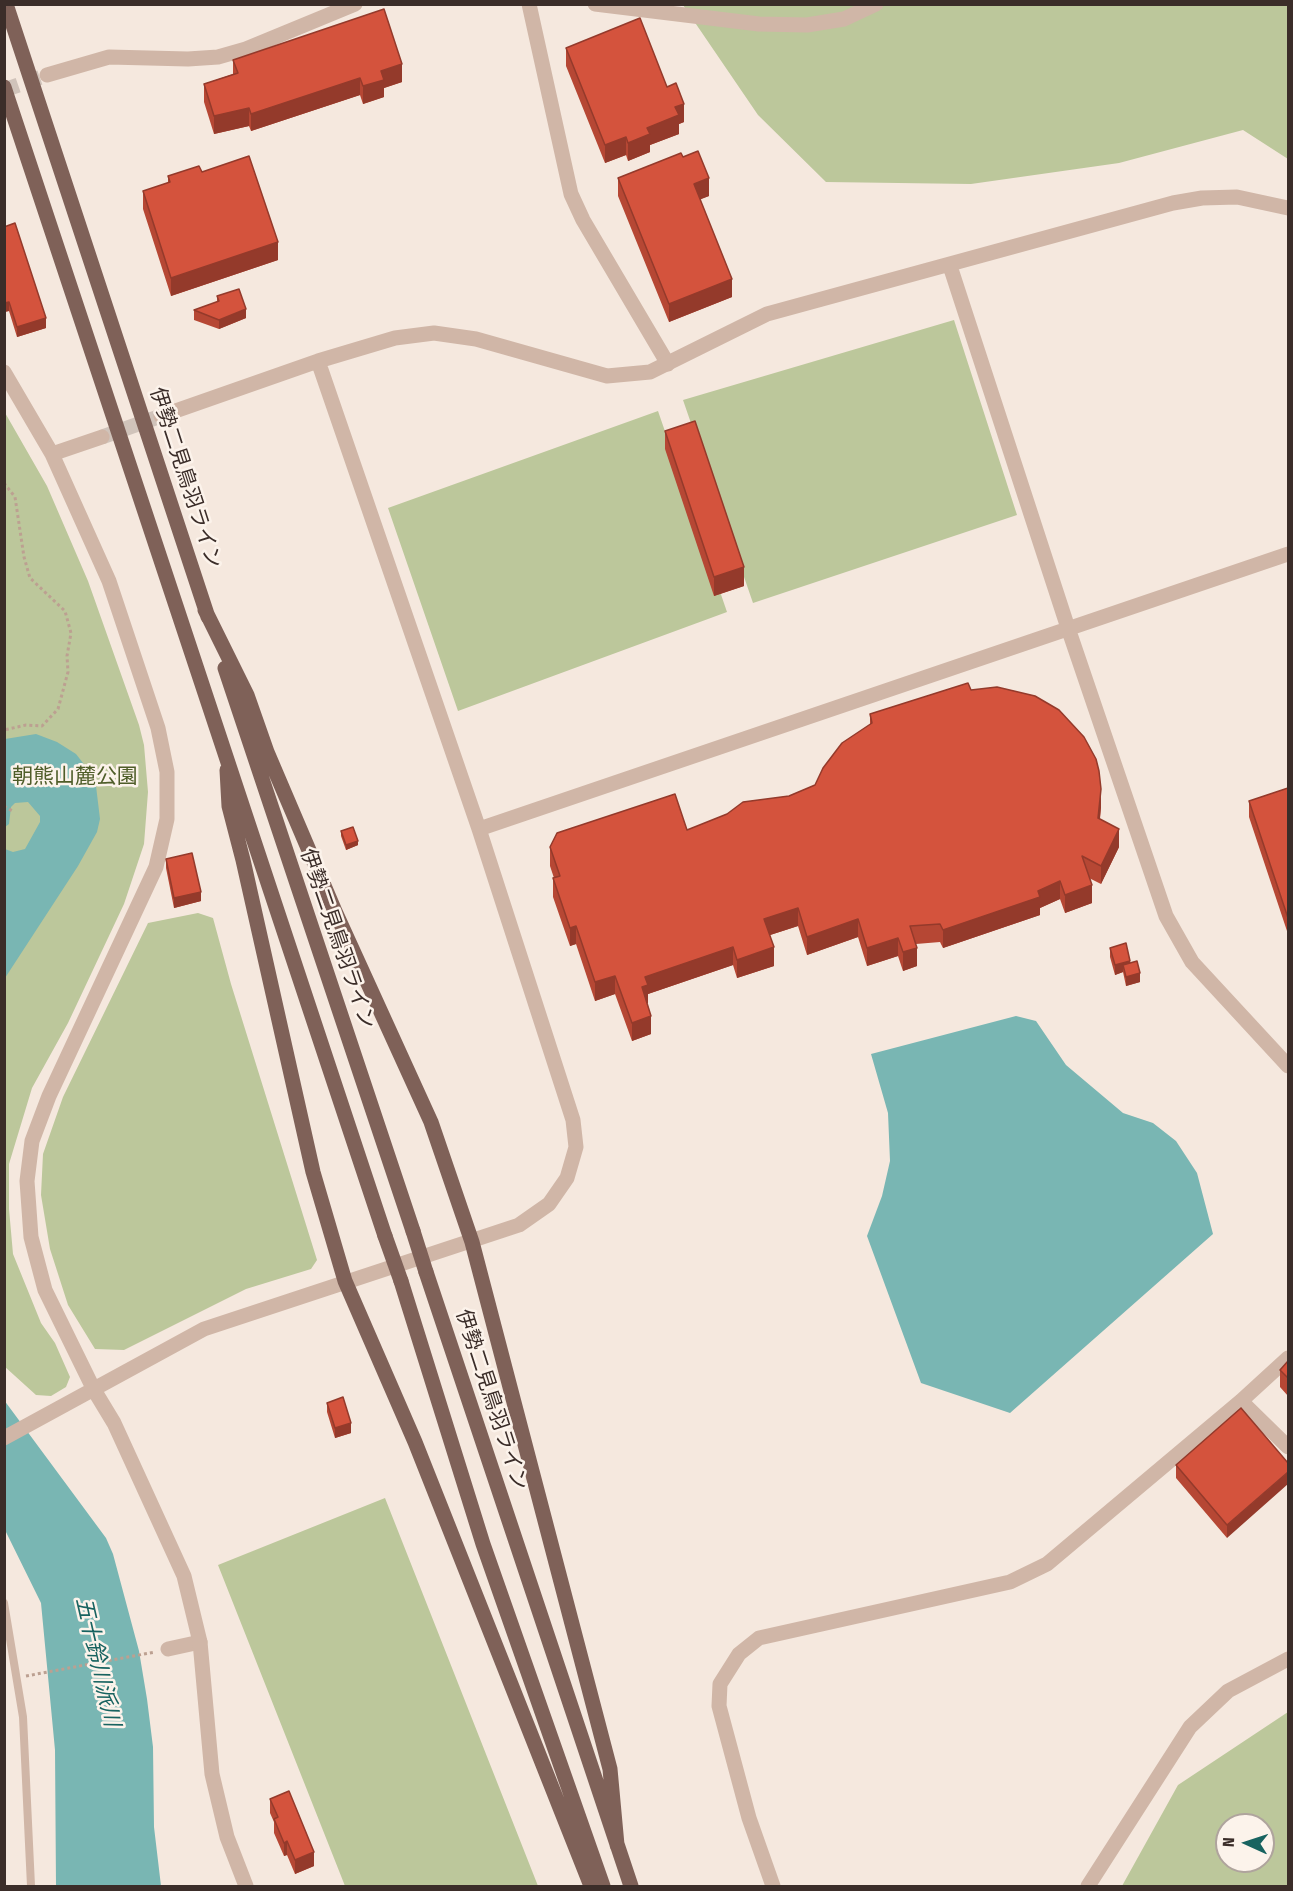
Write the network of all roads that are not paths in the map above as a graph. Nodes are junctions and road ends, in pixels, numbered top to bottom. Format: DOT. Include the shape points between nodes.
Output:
graph roads {
  1 [pos="6,4"];
  2 [pos="356,4"];
  3 [pos="529,4"];
  4 [pos="595,4"];
  5 [pos="876,4"];
  6 [pos="47,75"];
  7 [pos="4,87"];
  8 [pos="1288,208"];
  9 [pos="950,266"];
  10 [pos="318,361"];
  11 [pos="668,364"];
  12 [pos="4,372"];
  13 [pos="161,416"];
  14 [pos="102,436"];
  15 [pos="52,454"];
  16 [pos="1288,554"];
  17 [pos="206,610"];
  18 [pos="1068,628"];
  19 [pos="225,749"];
  20 [pos="479,829"];
  21 [pos="1288,1066"];
  22 [pos="472,1242"];
  23 [pos="345,1281"];
  24 [pos="1288,1358"];
  25 [pos="94,1390"];
  26 [pos="1242,1401"];
  27 [pos="4,1438"];
  28 [pos="1288,1447"];
  29 [pos="4,1602"];
  30 [pos="200,1642"];
  31 [pos="168,1649"];
  32 [pos="1288,1659"];
  33 [pos="617,1845"];
  34 [pos="31,1887"];
  35 [pos="246,1887"];
  36 [pos="591,1887"];
  37 [pos="603,1887"];
  38 [pos="631,1887"];
  39 [pos="772,1887"];
  40 [pos="1088,1887"];
  1 -- 17 [label="main road, 伊勢二見鳥羽ライン"];
  2 -- 6 [label="street" via="218,57 109,57"];
  3 -- 11 [label="street" via="571,194"];
  4 -- 5 [label="street" via="759,24 807,25 844,19"];
  7 -- 19 [label="main road"];
  8 -- 9 [label="street" via="1237,197 1183,201"];
  9 -- 11 [label="street" via="767,314"];
  9 -- 18 [label="street"];
  10 -- 11 [label="street" via="395,338 434,333 476,339 607,376 650,372"];
  10 -- 13 [label="street"];
  10 -- 20 [label="street"];
  12 -- 15 [label="street"];
  14 -- 15 [label="street"];
  15 -- 25 [label="street" via="109,581 158,728 167,772 166,819 156,867 49,1096 32,1141 27,1181 31,1237 45,1290"];
  16 -- 18 [label="street"];
  17 -- 22 [label="main road" via="247,695 334,909 431,1122"];
  17 -- 33 [label="main road, 伊勢二見鳥羽ライン, bridge"];
  18 -- 20 [label="street"];
  18 -- 21 [label="street" via="1155,888 1178,940 1216,990"];
  19 -- 23 [label="main road" via="229,806 313,1172"];
  19 -- 37 [label="main road, bridge" via="401,1281 483,1544"];
  20 -- 22 [label="street" via="573,1120 576,1147 567,1178 549,1204 519,1226"];
  22 -- 23 [label="street"];
  22 -- 33 [label="main road" via="610,1769"];
  23 -- 25 [label="street" via="204,1329"];
  23 -- 36 [label="main road" via="415,1442"];
  24 -- 26 [label="street"];
  25 -- 27 [label="street"];
  25 -- 30 [label="street" via="164,1526 184,1576"];
  26 -- 28 [label="street"];
  26 -- 39 [label="street" via="1047,1564 1010,1582 759,1638 739,1654 720,1684 719,1706"];
  29 -- 34 [label="lane" via="18,1677 28,1783"];
  30 -- 31 [label="street"];
  30 -- 35 [label="street" via="212,1774 227,1837"];
  32 -- 40 [label="street" via="1228,1691 1190,1727"];
  33 -- 38 [label="main road, 伊勢二見鳥羽ライン"];
}
